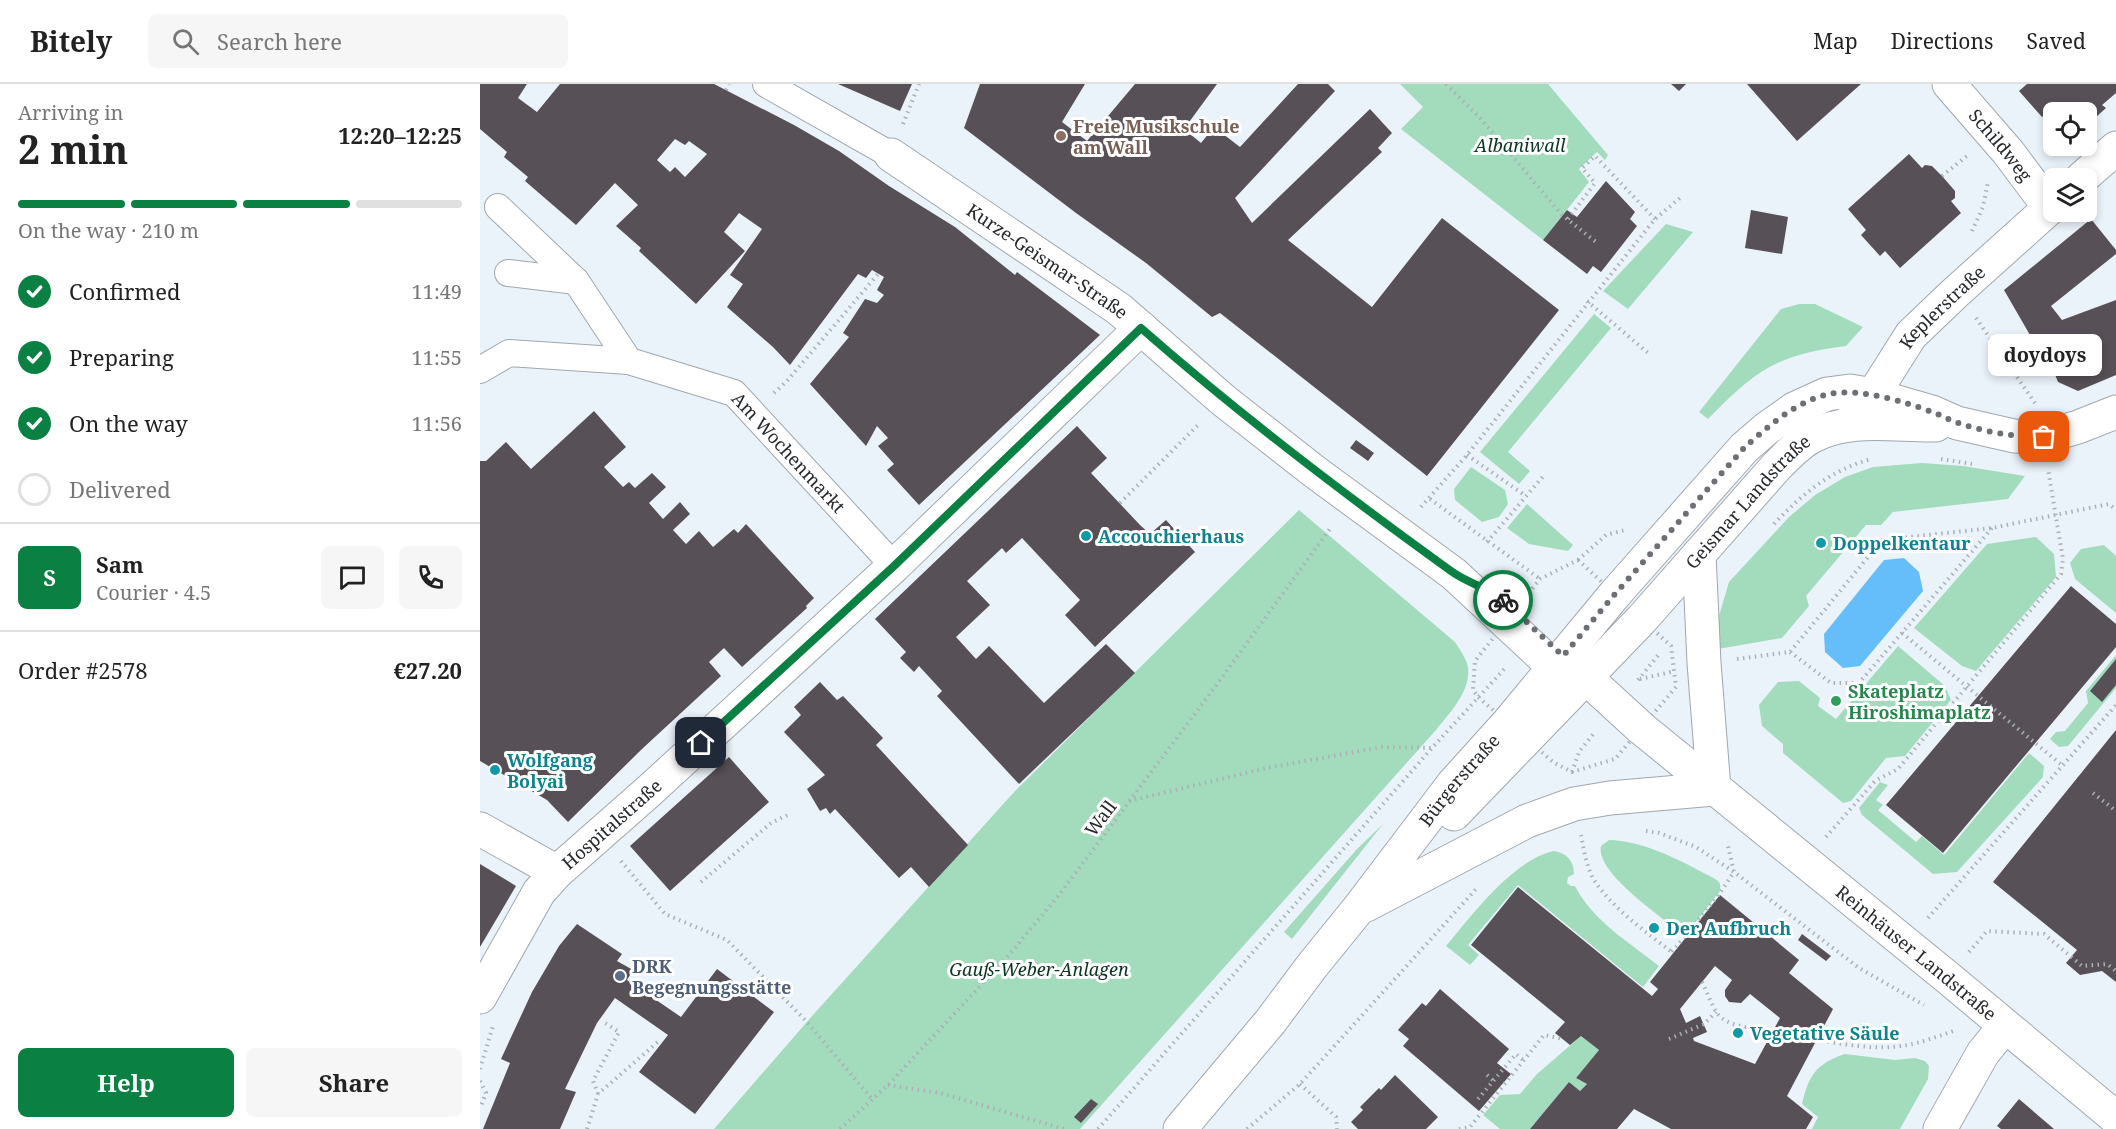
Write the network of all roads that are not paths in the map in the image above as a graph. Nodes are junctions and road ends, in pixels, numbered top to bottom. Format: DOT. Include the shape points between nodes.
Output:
graph roads {
  1 [pos="766,84"];
  2 [pos="1949,84"];
  3 [pos="2116,148"];
  4 [pos="891,155"];
  5 [pos="2093,168"];
  6 [pos="2043,195"];
  7 [pos="498,207"];
  8 [pos="2043,214"];
  9 [pos="508,273"];
  10 [pos="576,281"];
  11 [pos="1141,328"];
  12 [pos="628,361"];
  13 [pos="480,370"];
  14 [pos="1873,395"];
  15 [pos="2116,412"];
  16 [pos="1957,423"];
  17 [pos="1846,425"];
  18 [pos="1699,554"];
  19 [pos="894,566"];
  20 [pos="1570,672"];
  21 [pos="1714,789"];
  22 [pos="480,829"];
  23 [pos="557,872"];
  24 [pos="1359,908"];
  25 [pos="480,997"];
  26 [pos="2005,1026"];
  27 [pos="2116,1118"];
  28 [pos="1180,1129"];
  29 [pos="1940,1129"];
  1 -- 4 [label="street, Kurze-Geismar-Straße"];
  2 -- 6 [label="main road, Schildweg"];
  3 -- 5 [label="main road"];
  4 -- 11 [label="main road, Kurze-Geismar-Straße" via="1119,309"];
  7 -- 10 [label="street"];
  8 -- 14 [label="main road, Keplerstraße" via="1911,335"];
  9 -- 10 [label="street"];
  10 -- 12 [label="street"];
  11 -- 19 [label="main road, Hospitalstraße"];
  11 -- 20 [label="main road, Kurze-Geismar-Straße" via="1223,399 1454,574"];
  12 -- 13 [label="street, Am Wochenmarkt" via="509,353"];
  12 -- 19 [label="street, Am Wochenmarkt" via="734,393"];
  14 -- 16 [label="main road, Geismar Landstraße"];
  14 -- 17 [label="main road, Keplerstraße"];
  14 -- 20 [label="main road, Geismar Landstraße" via="1850,391 1827,394 1794,409 1744,448 1615,594"];
  15 -- 16 [label="main road, Geismar Landstraße" via="2044,437 2014,436"];
  16 -- 17 [label="main road, Geismar Landstraße"];
  17 -- 18 [label="main road, Geismar Landstraße" via="1811,437 1794,449"];
  18 -- 20 [label="main road, Geismar Landstraße" via="1642,619"];
  18 -- 21 [label="main road"];
  19 -- 23 [label="main road, Hospitalstraße"];
  20 -- 21 [label="main road, Reinhäuser Landstraße" via="1659,758"];
  20 -- 24 [label="main road, Bürgerstraße" via="1453,784"];
  21 -- 24 [label="main road" via="1574,804 1527,821"];
  21 -- 26 [label="main road, Reinhäuser Landstraße"];
  22 -- 23 [label="main road"];
  23 -- 25 [label="main road, Hospitalstraße" via="539,892"];
  24 -- 28 [label="main road, Bürgerstraße"];
  26 -- 27 [label="main road, Reinhäuser Landstraße"];
  26 -- 29 [label="main road" via="1983,1053"];
}
